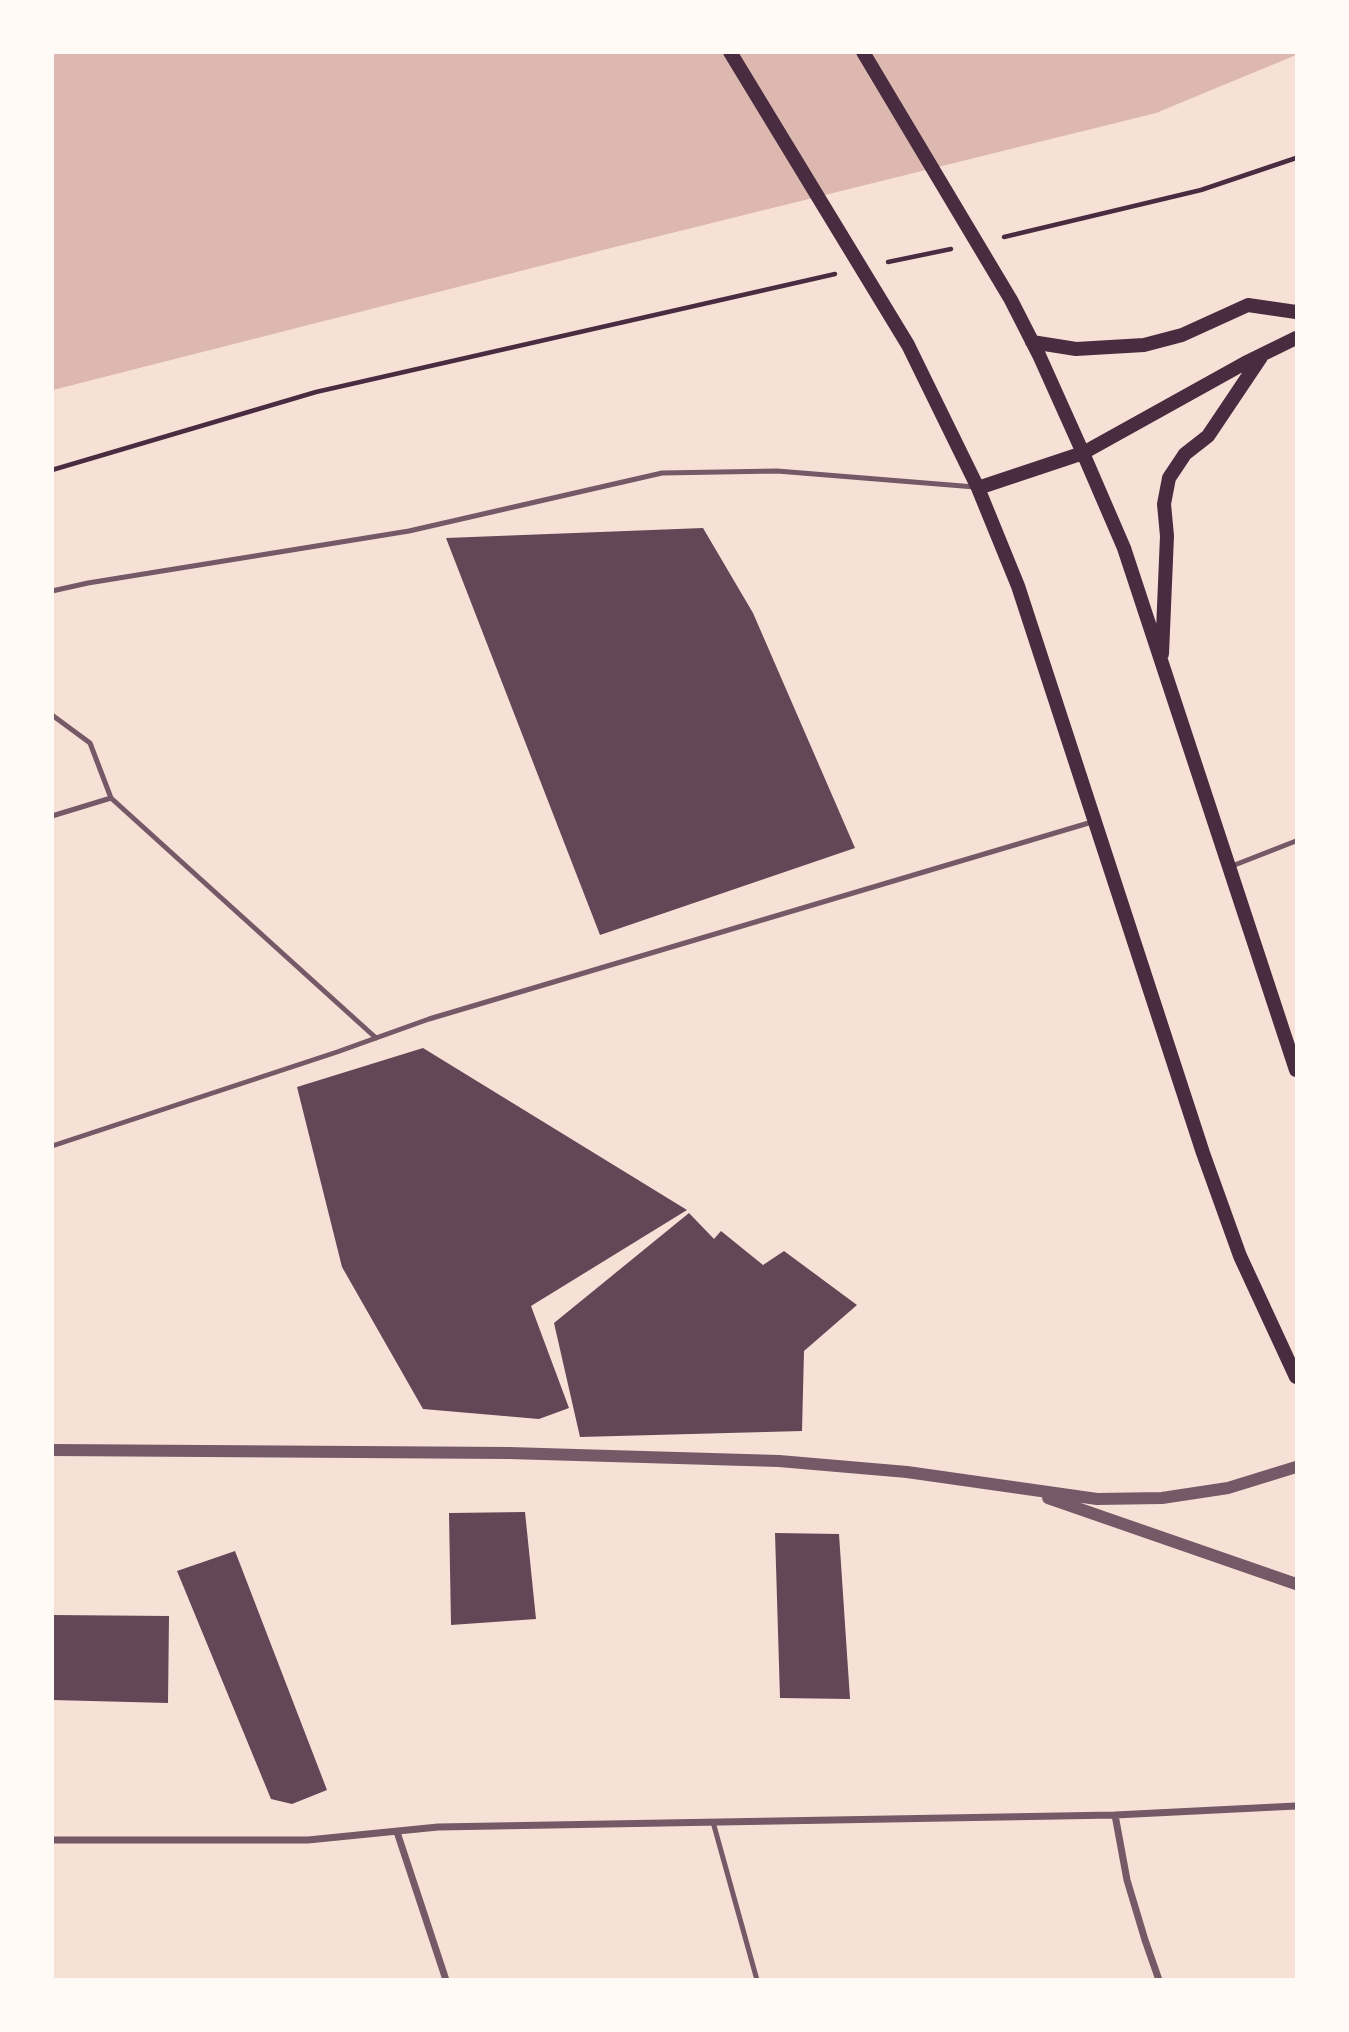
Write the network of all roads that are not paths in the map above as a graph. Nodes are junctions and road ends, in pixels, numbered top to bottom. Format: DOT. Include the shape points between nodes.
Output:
graph roads {
  1 [pos="730,52"];
  2 [pos="863,52"];
  3 [pos="1297,312"];
  4 [pos="1297,338"];
  5 [pos="1036,349"];
  6 [pos="1263,355"];
  7 [pos="1083,453"];
  8 [pos="978,488"];
  9 [pos="52,591"];
  10 [pos="1162,662"];
  11 [pos="52,715"];
  12 [pos="111,797"];
  13 [pos="52,816"];
  14 [pos="1096,821"];
  15 [pos="1297,841"];
  16 [pos="1229,867"];
  17 [pos="376,1038"];
  18 [pos="1297,1070"];
  19 [pos="52,1146"];
  20 [pos="1297,1377"];
  21 [pos="52,1450"];
  22 [pos="1297,1460"];
  23 [pos="1297,1467"];
  24 [pos="1274,1474"];
  25 [pos="1025,1489"];
  26 [pos="1297,1584"];
  27 [pos="1297,1806"];
  28 [pos="1115,1815"];
  29 [pos="713,1822"];
  30 [pos="397,1832"];
  31 [pos="52,1840"];
  32 [pos="446,1979"];
  33 [pos="757,1979"];
  34 [pos="1159,1979"];
  1 -- 8 [label="main road" via="908,345"];
  2 -- 5 [label="main road"];
  3 -- 5 [label="main road" via="1248,305 1182,335 1144,345"];
  4 -- 6 [label="main road"];
  5 -- 7 [label="main road"];
  6 -- 7 [label="main road"];
  6 -- 10 [label="main road" via="1208,436 1185,454 1169,478 1164,504"];
  7 -- 8 [label="main road"];
  7 -- 10 [label="main road" via="1124,548"];
  8 -- 9 [label="lane" via="777,471 662,473 409,531"];
  8 -- 14 [label="main road" via="1018,586"];
  10 -- 16 [label="main road"];
  11 -- 12 [label="lane" via="90,743"];
  12 -- 13 [label="lane"];
  12 -- 17 [label="lane"];
  14 -- 17 [label="lane"];
  14 -- 20 [label="main road" via="1203,1153 1240,1255"];
  15 -- 16 [label="lane"];
  16 -- 18 [label="main road"];
  17 -- 19 [label="lane"];
  21 -- 25 [label="street" via="509,1453 779,1461 907,1472"];
  22 -- 24 [label="street"];
  23 -- 24 [label="street"];
  24 -- 25 [label="street" via="1228,1488 1162,1498 1097,1499"];
  25 -- 26 [label="street"];
  27 -- 28 [label="street"];
  28 -- 29 [label="street"];
  28 -- 34 [label="street" via="1127,1880"];
  29 -- 30 [label="street" via="438,1827"];
  29 -- 33 [label="lane"];
  30 -- 31 [label="street" via="309,1840"];
  30 -- 32 [label="street"];
}
